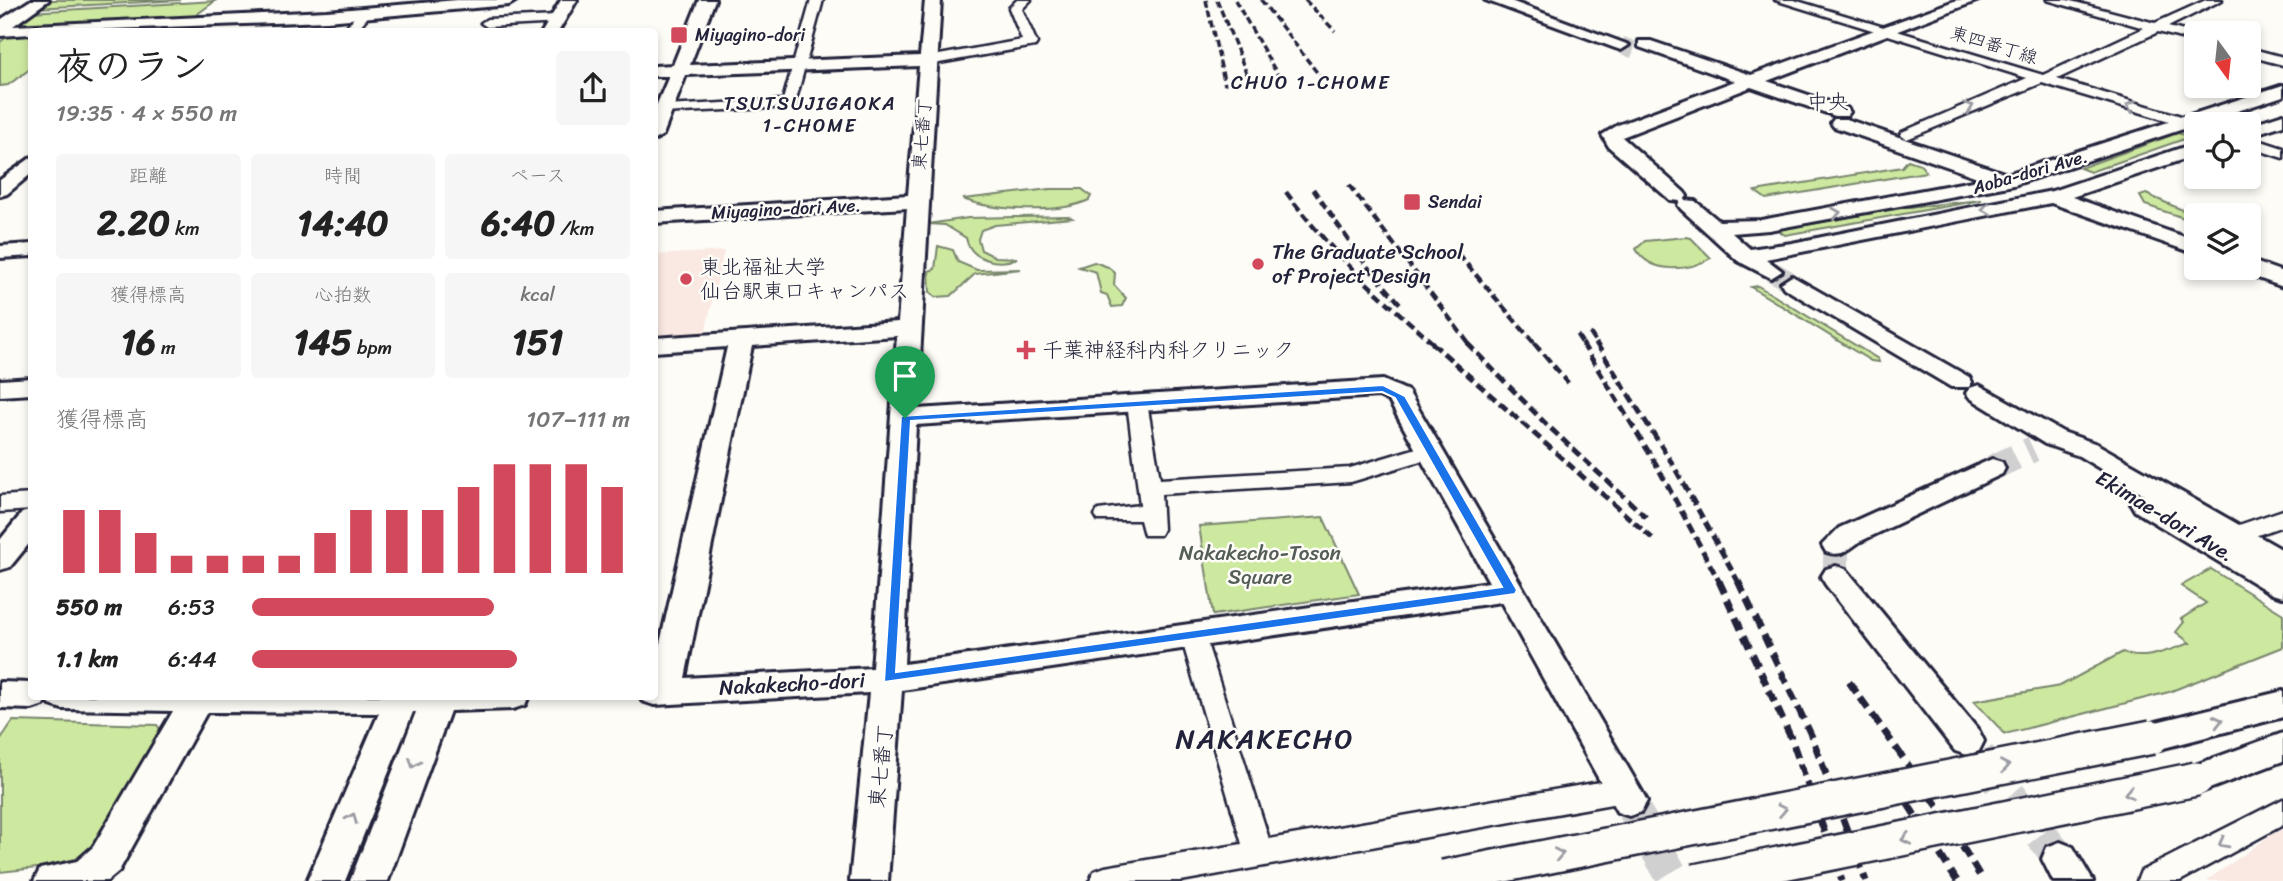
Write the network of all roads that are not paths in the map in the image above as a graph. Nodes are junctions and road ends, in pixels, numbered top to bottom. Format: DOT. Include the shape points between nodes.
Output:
graph roads {
  1 [pos="41,0"];
  2 [pos="227,0"];
  3 [pos="509,0"];
  4 [pos="569,0"];
  5 [pos="689,0"];
  6 [pos="707,0"];
  7 [pos="817,0"];
  8 [pos="933,0"];
  9 [pos="1025,0"];
  10 [pos="1493,0"];
  11 [pos="1520,0"];
  12 [pos="1781,0"];
  13 [pos="1971,0"];
  14 [pos="2053,0"];
  15 [pos="2216,0"];
  16 [pos="469,1"];
  17 [pos="365,13"];
  18 [pos="487,23"];
  19 [pos="553,26"];
  20 [pos="195,27"];
  21 [pos="98,28"];
  22 [pos="352,28"];
  23 [pos="2158,28"];
  24 [pos="0,29"];
  25 [pos="28,29"];
  26 [pos="1883,31"];
  27 [pos="2184,35"];
  28 [pos="1633,45"];
  29 [pos="2261,55"];
  30 [pos="928,61"];
  31 [pos="2283,61"];
  32 [pos="799,65"];
  33 [pos="658,70"];
  34 [pos="681,70"];
  35 [pos="658,75"];
  36 [pos="2040,79"];
  37 [pos="1742,83"];
  38 [pos="2283,90"];
  39 [pos="665,110"];
  40 [pos="2225,112"];
  41 [pos="1840,117"];
  42 [pos="2283,119"];
  43 [pos="2184,121"];
  44 [pos="658,126"];
  45 [pos="2184,127"];
  46 [pos="2261,127"];
  47 [pos="1907,135"];
  48 [pos="2261,146"];
  49 [pos="2184,153"];
  50 [pos="2283,153"];
  51 [pos="28,166"];
  52 [pos="2017,178"];
  53 [pos="0,190"];
  54 [pos="2074,191"];
  55 [pos="2053,197"];
  56 [pos="917,207"];
  57 [pos="658,217"];
  58 [pos="1714,228"];
  59 [pos="658,229"];
  60 [pos="2184,229"];
  61 [pos="2184,244"];
  62 [pos="28,250"];
  63 [pos="0,252"];
  64 [pos="2261,255"];
  65 [pos="1746,256"];
  66 [pos="2283,263"];
  67 [pos="28,264"];
  68 [pos="0,266"];
  69 [pos="915,269"];
  70 [pos="1771,271"];
  71 [pos="2261,271"];
  72 [pos="2283,279"];
  73 [pos="1792,283"];
  74 [pos="911,328"];
  75 [pos="741,339"];
  76 [pos="658,345"];
  77 [pos="909,357"];
  78 [pos="28,386"];
  79 [pos="0,388"];
  80 [pos="1137,403"];
  81 [pos="905,418"];
  82 [pos="2043,443"];
  83 [pos="1430,451"];
  84 [pos="1992,468"];
  85 [pos="1150,487"];
  86 [pos="28,502"];
  87 [pos="0,505"];
  88 [pos="1106,515"];
  89 [pos="2283,518"];
  90 [pos="28,525"];
  91 [pos="2235,535"];
  92 [pos="1836,545"];
  93 [pos="0,560"];
  94 [pos="2283,563"];
  95 [pos="1836,577"];
  96 [pos="2283,586"];
  97 [pos="1510,590"];
  98 [pos="1193,638"];
  99 [pos="889,678"];
  100 [pos="660,691"];
  101 [pos="0,695"];
  102 [pos="28,696"];
  103 [pos="196,700"];
  104 [pos="401,700"];
  105 [pos="438,700"];
  106 [pos="2283,704"];
  107 [pos="1967,741"];
  108 [pos="2283,747"];
  109 [pos="1626,796"];
  110 [pos="2283,811"];
  111 [pos="1259,853"];
  112 [pos="1432,879"];
  113 [pos="53,881"];
  114 [pos="326,881"];
  115 [pos="369,881"];
  116 [pos="869,881"];
  117 [pos="1105,881"];
  118 [pos="1695,881"];
  119 [pos="2152,881"];
  1 -- 24 [label="street"];
  2 -- 20 [label="street"];
  3 -- 16 [label="street"];
  4 -- 19 [label="street"];
  5 -- 33 [label="street"];
  6 -- 34 [label="street"];
  7 -- 32 [label="street"];
  8 -- 30 [label="street, 東七番丁"];
  9 -- 30 [label="street" via="1016,8 1030,43"];
  10 -- 28 [label="street"];
  11 -- 28 [label="street"];
  12 -- 26 [label="street, 東四番丁線"];
  13 -- 26 [label="street"];
  14 -- 23 [label="street"];
  15 -- 23 [label="street"];
  16 -- 17 [label="street"];
  17 -- 20 [label="street"];
  17 -- 22 [label="street"];
  18 -- 19 [label="street"];
  20 -- 21 [label="street"];
  23 -- 27 [label="street"];
  23 -- 36 [label="street"];
  24 -- 25 [label="street"];
  26 -- 36 [label="street, 東四番丁線"];
  26 -- 37 [label="street"];
  28 -- 37 [label="street"];
  29 -- 31 [label="street"];
  30 -- 32 [label="street"];
  30 -- 56 [label="street, 東七番丁"];
  32 -- 34 [label="street"];
  32 -- 39 [label="street" via="789,104"];
  34 -- 35 [label="street"];
  34 -- 39 [label="street"];
  43 -- 36 [label="street, 東四番丁線, one-way"];
  47 -- 36 [label="street, one-way"];
  37 -- 41 [label="street"];
  37 -- 58 [label="street" via="1611,135"];
  38 -- 40 [label="street, Aoba-dori Ave."];
  39 -- 44 [label="street"];
  41 -- 47 [label="street"];
  41 -- 52 [label="street"];
  42 -- 46 [label="street"];
  45 -- 52 [label="street, Aoba-dori Ave."];
  47 -- 52 [label="street"];
  48 -- 50 [label="street"];
  49 -- 54 [label="street, Aoba-dori Ave."];
  51 -- 53 [label="street"];
  52 -- 54 [label="street"];
  52 -- 55 [label="street"];
  58 -- 52 [label="street, Aoba-dori Ave., one-way" via="1762,224"];
  54 -- 55 [label="street, Aoba-dori Ave."];
  54 -- 60 [label="street"];
  55 -- 61 [label="street"];
  55 -- 65 [label="street, Aoba-dori Ave., one-way"];
  56 -- 57 [label="street, Miyagino-dori Ave."];
  56 -- 59 [label="street, Miyagino-dori Ave."];
  56 -- 69 [label="street, 東七番丁"];
  58 -- 65 [label="street"];
  62 -- 63 [label="street"];
  64 -- 66 [label="street"];
  65 -- 70 [label="street"];
  67 -- 68 [label="street"];
  69 -- 74 [label="street"];
  71 -- 72 [label="street"];
  73 -- 82 [label="street, Ekimae-dori Ave." via="1969,388"];
  74 -- 75 [label="street"];
  74 -- 77 [label="street"];
  75 -- 76 [label="street"];
  75 -- 100 [label="street"];
  77 -- 81 [label="street, 東七番丁"];
  78 -- 79 [label="street"];
  80 -- 81 [label="street"];
  80 -- 83 [label="street" via="1383,388 1399,396"];
  80 -- 85 [label="street"];
  81 -- 99 [label="street, 東七番丁"];
  82 -- 91 [label="street, Ekimae-dori Ave." via="2088,450"];
  82 -- 96 [label="street, Ekimae-dori Ave."];
  83 -- 85 [label="street" via="1351,475"];
  83 -- 97 [label="street"];
  84 -- 92 [label="street"];
  85 -- 88 [label="street" via="1151,520"];
  86 -- 87 [label="street"];
  89 -- 91 [label="street"];
  90 -- 93 [label="street"];
  91 -- 94 [label="street, Ekimae-dori Ave."];
  95 -- 107 [label="street"];
  97 -- 98 [label="street, Nakakecho-dori"];
  97 -- 109 [label="street"];
  98 -- 99 [label="street, Nakakecho-dori"];
  98 -- 111 [label="street"];
  99 -- 100 [label="street, Nakakecho-dori"];
  99 -- 116 [label="street, 東七番丁"];
  101 -- 102 [label="street"];
  103 -- 113 [label="street" via="106,859 85,877"];
  114 -- 104 [label="street, one-way"];
  105 -- 115 [label="street, one-way"];
  112 -- 106 [label="street, one-way, bridge" via="2152,737"];
  108 -- 118 [label="street, one-way, bridge" via="2196,779"];
  109 -- 111 [label="street"];
  110 -- 119 [label="street, one-way"];
  111 -- 117 [label="street"];
}
